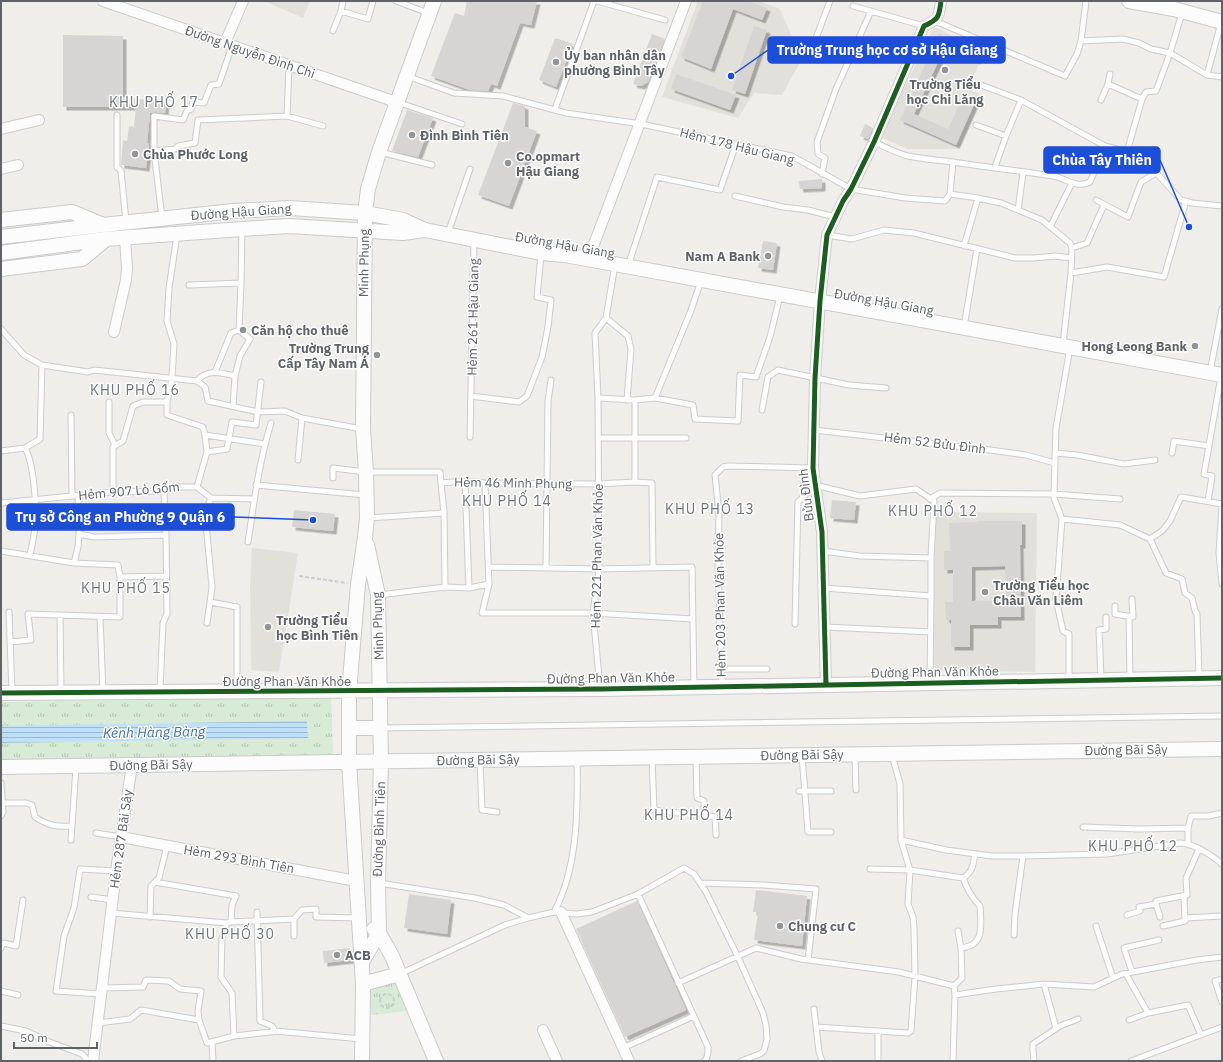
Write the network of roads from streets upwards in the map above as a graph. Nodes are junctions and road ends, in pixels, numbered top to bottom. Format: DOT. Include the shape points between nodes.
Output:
graph roads {
  1 [pos="103,1"];
  2 [pos="243,1"];
  3 [pos="686,1"];
  4 [pos="941,1"];
  5 [pos="1129,1"];
  6 [pos="432,7"];
  7 [pos="1221,22"];
  8 [pos="228,44"];
  9 [pos="396,102"];
  10 [pos="39,120"];
  11 [pos="1,129"];
  12 [pos="18,165"];
  13 [pos="1,169"];
  14 [pos="365,212"];
  15 [pos="1,220"];
  16 [pos="103,225"];
  17 [pos="425,230"];
  18 [pos="364,231"];
  19 [pos="1,237"];
  20 [pos="125,238"];
  21 [pos="105,239"];
  22 [pos="1,253"];
  23 [pos="588,260"];
  24 [pos="1,269"];
  25 [pos="820,302"];
  26 [pos="114,332"];
  27 [pos="1218,374"];
  28 [pos="365,537"];
  29 [pos="1222,678"];
  30 [pos="826,685"];
  31 [pos="380,691"];
  32 [pos="348,692"];
  33 [pos="7,693"];
  34 [pos="349,728"];
  35 [pos="381,728"];
  36 [pos="1222,749"];
  37 [pos="381,761"];
  38 [pos="349,762"];
  39 [pos="132,765"];
  40 [pos="1,767"];
  41 [pos="121,837"];
  42 [pos="356,880"];
  43 [pos="558,912"];
  44 [pos="358,918"];
  45 [pos="379,933"];
  46 [pos="362,962"];
  47 [pos="399,974"];
  48 [pos="363,984"];
  49 [pos="543,1030"];
  50 [pos="93,1061"];
  51 [pos="362,1061"];
  52 [pos="436,1061"];
  53 [pos="557,1061"];
  54 [pos="629,1061"];
  1 -- 8 [label="street, Đường Nguyễn Đình Chi"];
  2 -- 8 [label="street"];
  3 -- 23 [label="street"];
  4 -- 25 [label="street, Bửu Đình" via="940,15 935,21 924,26 874,142 827,236"];
  5 -- 7 [label="main road" via="1182,11"];
  6 -- 9 [label="main road, Minh Phụng"];
  8 -- 9 [label="street, Đường Nguyễn Đình Chi"];
  9 -- 14 [label="main road, Minh Phụng" via="368,190"];
  10 -- 11 [label="street"];
  12 -- 13 [label="street"];
  14 -- 16 [label="main road, Đường Hậu Giang" via="290,208 233,211"];
  14 -- 17 [label="main road, Đường Hậu Giang" via="402,220"];
  14 -- 18 [label="main road, Minh Phụng"];
  15 -- 16 [label="main road" via="72,212"];
  16 -- 19 [label="main road, Đường Hậu Giang"];
  17 -- 18 [label="main road, Đường Hậu Giang" via="403,233"];
  17 -- 23 [label="main road, Đường Hậu Giang"];
  18 -- 20 [label="main road, Đường Hậu Giang" via="289,226"];
  18 -- 28 [label="main road, Minh Phụng"];
  20 -- 21 [label="main road, Đường Hậu Giang"];
  20 -- 26 [label="street" via="126,280"];
  21 -- 22 [label="main road, Đường Hậu Giang"];
  21 -- 24 [label="main road" via="82,259"];
  23 -- 25 [label="main road, Đường Hậu Giang"];
  25 -- 27 [label="main road, Đường Hậu Giang"];
  25 -- 30 [label="street, Bửu Đình" via="813,468 822,532"];
  28 -- 31 [label="main road, Minh Phụng" via="378,595"];
  28 -- 32 [label="main road, Minh Phụng"];
  29 -- 30 [label="main road, Đường Phan Văn Khỏe"];
  30 -- 31 [label="main road, Đường Phan Văn Khỏe"];
  31 -- 32 [label="main road, Đường Phan Văn Khỏe"];
  31 -- 35 [label="main road, Đường Bình Tiên"];
  32 -- 33 [label="main road, Đường Phan Văn Khỏe"];
  32 -- 34 [label="main road, Đường Bình Tiên"];
  34 -- 35 [label="main road"];
  34 -- 38 [label="main road, Đường Bình Tiên"];
  35 -- 37 [label="main road, Đường Bình Tiên"];
  36 -- 37 [label="main road, Đường Bãi Sậy"];
  37 -- 38 [label="main road, Đường Bãi Sậy"];
  37 -- 45 [label="main road, Đường Bình Tiên"];
  38 -- 39 [label="main road, Đường Bãi Sậy"];
  38 -- 42 [label="main road, Đường Bình Tiên"];
  39 -- 40 [label="main road, Đường Bãi Sậy"];
  39 -- 41 [label="street, Hẻm 287 Bãi Sậy"];
  41 -- 42 [label="street, Hẻm 293 Bình Tiên"];
  41 -- 50 [label="street, Hẻm 287 Bãi Sậy"];
  42 -- 44 [label="main road, Đường Bình Tiên"];
  43 -- 54 [label="street"];
  44 -- 45 [label="main road"];
  44 -- 46 [label="main road, Đường Bình Tiên"];
  45 -- 46 [label="main road"];
  45 -- 47 [label="main road"];
  46 -- 48 [label="main road, Đường Bình Tiên"];
  47 -- 48 [label="main road"];
  47 -- 52 [label="main road"];
  48 -- 51 [label="main road, Đường Bình Tiên"];
  49 -- 53 [label="street"];
}
